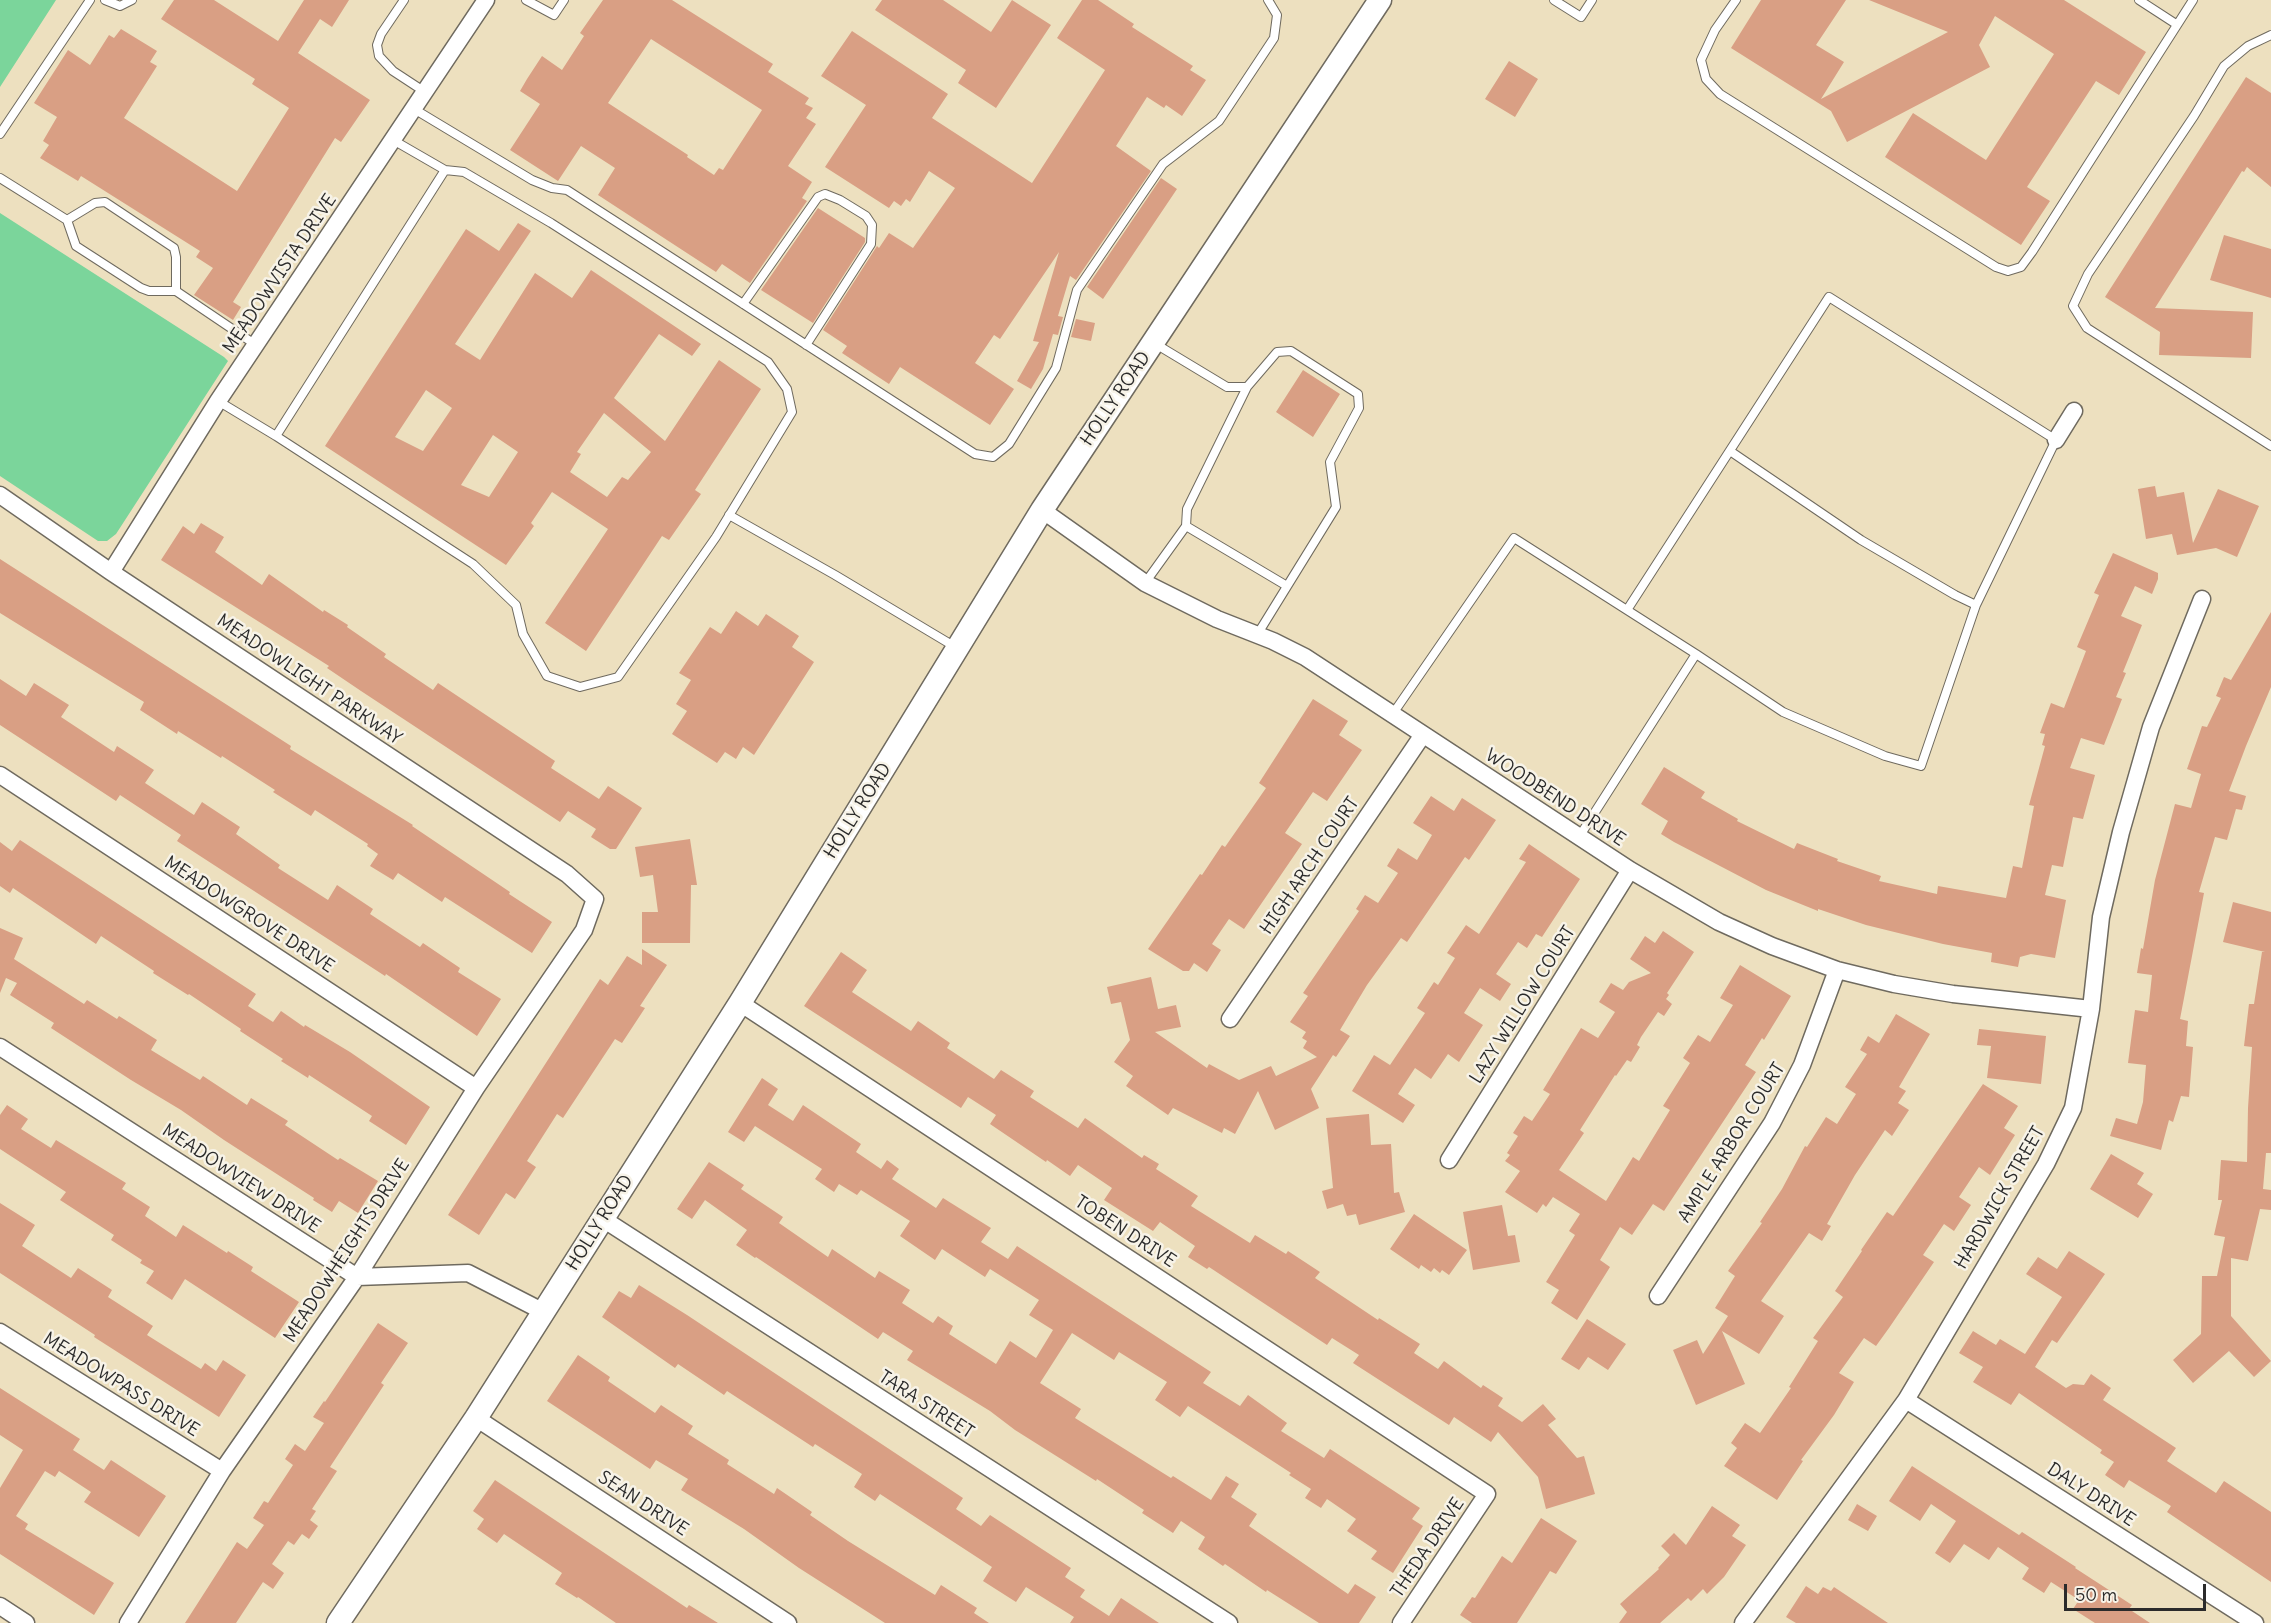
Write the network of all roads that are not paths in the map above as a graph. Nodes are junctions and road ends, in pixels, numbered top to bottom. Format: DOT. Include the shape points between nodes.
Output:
graph roads {
  1 [pos="90,0"];
  2 [pos="105,0"];
  3 [pos="132,0"];
  4 [pos="404,0"];
  5 [pos="486,0"];
  6 [pos="526,0"];
  7 [pos="564,0"];
  8 [pos="1268,0"];
  9 [pos="1380,0"];
  10 [pos="1554,0"];
  11 [pos="1592,0"];
  12 [pos="1736,0"];
  13 [pos="2139,0"];
  14 [pos="2193,0"];
  15 [pos="2176,24"];
  16 [pos="2271,35"];
  17 [pos="425,92"];
  18 [pos="414,109"];
  19 [pos="0,134"];
  20 [pos="393,140"];
  21 [pos="445,170"];
  22 [pos="0,177"];
  23 [pos="67,220"];
  24 [pos="176,291"];
  25 [pos="743,304"];
  26 [pos="1154,343"];
  27 [pos="256,345"];
  28 [pos="806,345"];
  29 [pos="1247,387"];
  30 [pos="218,401"];
  31 [pos="2074,411"];
  32 [pos="276,436"];
  33 [pos="2056,440"];
  34 [pos="2271,446"];
  35 [pos="1730,451"];
  36 [pos="0,495"];
  37 [pos="1042,510"];
  38 [pos="729,514"];
  39 [pos="1185,526"];
  40 [pos="111,572"];
  41 [pos="1145,583"];
  42 [pos="1287,586"];
  43 [pos="2202,599"];
  44 [pos="1976,604"];
  45 [pos="1627,610"];
  46 [pos="1257,635"];
  47 [pos="958,648"];
  48 [pos="1696,654"];
  49 [pos="1392,715"];
  50 [pos="1422,736"];
  51 [pos="0,775"];
  52 [pos="1579,837"];
  53 [pos="1630,870"];
  54 [pos="595,899"];
  55 [pos="1837,970"];
  56 [pos="740,1003"];
  57 [pos="2091,1009"];
  58 [pos="1230,1019"];
  59 [pos="0,1047"];
  60 [pos="476,1088"];
  61 [pos="1449,1160"];
  62 [pos="603,1219"];
  63 [pos="357,1277"];
  64 [pos="1659,1296"];
  65 [pos="544,1312"];
  66 [pos="0,1332"];
  67 [pos="1906,1400"];
  68 [pos="476,1418"];
  69 [pos="222,1471"];
  70 [pos="1487,1494"];
  71 [pos="0,1606"];
  72 [pos="26,1623"];
  73 [pos="128,1623"];
  74 [pos="338,1623"];
  75 [pos="788,1623"];
  76 [pos="1229,1623"];
  77 [pos="1401,1623"];
  78 [pos="1743,1623"];
  79 [pos="2255,1623"];
  1 -- 19 [label="lane"];
  2 -- 3 [label="lane" via="120,6"];
  4 -- 17 [label="lane" via="381,34 379,56 393,71"];
  5 -- 17 [label="street, MEADOWVISTA DRIVE"];
  6 -- 7 [label="lane" via="554,15"];
  8 -- 28 [label="lane" via="1277,15 1274,38 1219,121 1163,164 1077,290 1056,368 1009,444 993,457 975,454"];
  9 -- 26 [label="main road, HOLLY ROAD"];
  10 -- 11 [label="lane" via="1581,17"];
  12 -- 15 [label="lane" via="1715,30 1701,60 1706,79 1720,94 1996,267 2008,270 2021,267 2032,252"];
  13 -- 15 [label="lane"];
  14 -- 15 [label="lane"];
  16 -- 34 [label="lane" via="2248,46 2223,66 2088,274 2073,306 2087,328"];
  17 -- 18 [label="street, MEADOWVISTA DRIVE"];
  18 -- 20 [label="street, MEADOWVISTA DRIVE"];
  18 -- 25 [label="lane" via="532,180 567,190"];
  20 -- 21 [label="lane"];
  20 -- 27 [label="street, MEADOWVISTA DRIVE"];
  21 -- 32 [label="lane"];
  21 -- 38 [label="lane" via="464,172 551,223 768,362 787,389 792,412"];
  22 -- 23 [label="lane"];
  23 -- 24 [label="lane" via="76,246 141,288"];
  23 -- 24 [label="lane" via="95,203 105,202 174,248"];
  24 -- 27 [label="lane"];
  25 -- 28 [label="lane"];
  25 -- 28 [label="lane" via="818,197 840,200 866,216 872,225 872,244"];
  26 -- 29 [label="lane" via="1227,387"];
  26 -- 37 [label="main road, HOLLY ROAD"];
  27 -- 30 [label="street, MEADOWVISTA DRIVE"];
  29 -- 39 [label="lane" via="1187,509"];
  29 -- 42 [label="lane" via="1277,352 1291,351 1358,394 1359,408 1330,462 1336,507"];
  30 -- 32 [label="lane"];
  30 -- 40 [label="street, MEADOWVISTA DRIVE"];
  31 -- 33 [label="street"];
  32 -- 38 [label="lane" via="472,564 516,605 523,634 547,676 580,687 618,677"];
  33 -- 35 [label="lane" via="1829,297"];
  33 -- 44 [label="lane"];
  35 -- 44 [label="lane" via="1861,540"];
  35 -- 45 [label="lane"];
  36 -- 40 [label="street, MEADOWLIGHT PARKWAY"];
  37 -- 41 [label="street, WOODBEND DRIVE"];
  37 -- 47 [label="main road, HOLLY ROAD"];
  38 -- 47 [label="lane"];
  39 -- 41 [label="lane"];
  39 -- 42 [label="lane"];
  40 -- 54 [label="street, MEADOWLIGHT PARKWAY" via="567,874"];
  41 -- 46 [label="street, WOODBEND DRIVE"];
  42 -- 46 [label="lane"];
  43 -- 57 [label="street, HARDWICK STREET" via="2151,727 2121,832 2101,917"];
  44 -- 48 [label="lane" via="1921,766 1885,756 1783,712"];
  45 -- 48 [label="lane"];
  45 -- 49 [label="lane" via="1514,538"];
  46 -- 49 [label="street, WOODBEND DRIVE" via="1305,657"];
  47 -- 56 [label="main road, HOLLY ROAD"];
  48 -- 52 [label="lane"];
  49 -- 50 [label="street, WOODBEND DRIVE"];
  50 -- 52 [label="street, WOODBEND DRIVE"];
  50 -- 58 [label="street, HIGH ARCH COURT"];
  51 -- 60 [label="street, MEADOWGROVE DRIVE"];
  52 -- 53 [label="street, WOODBEND DRIVE"];
  53 -- 55 [label="street, WOODBEND DRIVE" via="1719,922"];
  53 -- 61 [label="street, LAZY WILLOW COURT"];
  54 -- 60 [label="street, MEADOWHEIGHTS DRIVE" via="584,930"];
  55 -- 57 [label="street, WOODBEND DRIVE" via="1953,994"];
  55 -- 64 [label="street, AMPLE ARBOR COURT" via="1802,1065 1772,1123"];
  56 -- 62 [label="main road, HOLLY ROAD"];
  56 -- 70 [label="street, TOBEN DRIVE"];
  57 -- 67 [label="street, HARDWICK STREET" via="2073,1108 2046,1164"];
  59 -- 63 [label="street, MEADOWVIEW DRIVE"];
  60 -- 63 [label="street, MEADOWHEIGHTS DRIVE"];
  62 -- 65 [label="main road, HOLLY ROAD"];
  62 -- 76 [label="street, TARA STREET"];
  63 -- 65 [label="street" via="468,1273"];
  63 -- 69 [label="street, MEADOWHEIGHTS DRIVE"];
  65 -- 68 [label="main road, HOLLY ROAD"];
  66 -- 69 [label="street, MEADOWPASS DRIVE"];
  67 -- 78 [label="street, HARDWICK STREET"];
  67 -- 79 [label="street, DALY DRIVE"];
  68 -- 74 [label="main road, HOLLY ROAD"];
  68 -- 75 [label="street, SEAN DRIVE"];
  69 -- 73 [label="street, MEADOWHEIGHTS DRIVE"];
  70 -- 77 [label="street, THEDA DRIVE"];
  71 -- 72 [label="street"];
}
